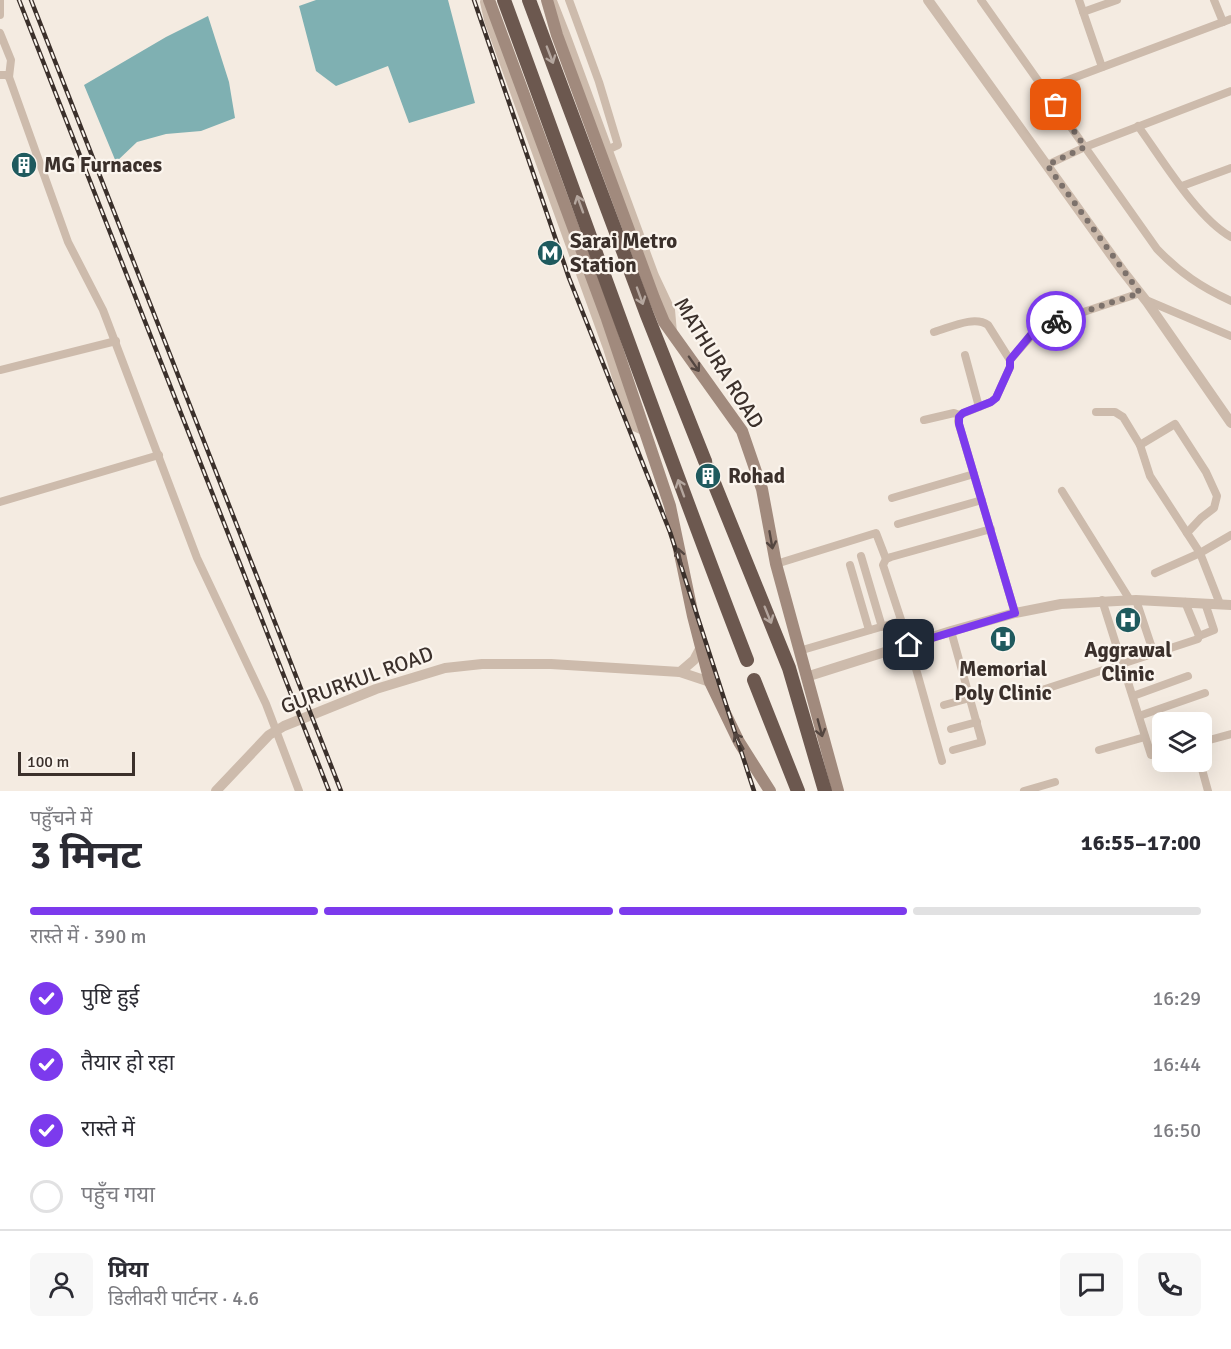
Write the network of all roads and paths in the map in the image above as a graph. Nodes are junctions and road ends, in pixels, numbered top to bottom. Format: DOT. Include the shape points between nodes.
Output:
graph roads {
  1 [pos="0,0"];
  2 [pos="487,0"];
  3 [pos="504,0"];
  4 [pos="529,0"];
  5 [pos="548,0"];
  6 [pos="569,0"];
  7 [pos="928,0"];
  8 [pos="981,0"];
  9 [pos="1079,0"];
  10 [pos="1117,0"];
  11 [pos="1214,0"];
  12 [pos="1083,12"];
  13 [pos="0,15"];
  14 [pos="1227,20"];
  15 [pos="0,33"];
  16 [pos="1102,67"];
  17 [pos="0,75"];
  18 [pos="9,78"];
  19 [pos="1044,89"];
  20 [pos="1231,91"];
  21 [pos="1138,126"];
  22 [pos="1085,147"];
  23 [pos="608,150"];
  24 [pos="1047,165"];
  25 [pos="1231,168"];
  26 [pos="1182,186"];
  27 [pos="1231,237"];
  28 [pos="649,274"];
  29 [pos="1143,296"];
  30 [pos="1231,301"];
  31 [pos="934,332"];
  32 [pos="1231,336"];
  33 [pos="116,341"];
  34 [pos="965,355"];
  35 [pos="1010,360"];
  36 [pos="0,370"];
  37 [pos="980,407"];
  38 [pos="1096,412"];
  39 [pos="959,415"];
  40 [pos="924,420"];
  41 [pos="1231,423"];
  42 [pos="1140,445"];
  43 [pos="159,455"];
  44 [pos="705,461"];
  45 [pos="974,474"];
  46 [pos="714,483"];
  47 [pos="1062,491"];
  48 [pos="892,498"];
  49 [pos="982,500"];
  50 [pos="0,502"];
  51 [pos="898,524"];
  52 [pos="991,529"];
  53 [pos="1187,533"];
  54 [pos="1231,536"];
  55 [pos="1200,553"];
  56 [pos="861,556"];
  57 [pos="886,559"];
  58 [pos="776,564"];
  59 [pos="849,566"];
  60 [pos="1155,573"];
  61 [pos="1102,600"];
  62 [pos="1133,600"];
  63 [pos="1185,602"];
  64 [pos="1205,603"];
  65 [pos="1225,604"];
  66 [pos="1015,613"];
  67 [pos="901,621"];
  68 [pos="882,627"];
  69 [pos="868,630"];
  70 [pos="951,631"];
  71 [pos="1199,636"];
  72 [pos="909,645"];
  73 [pos="701,647"];
  74 [pos="799,651"];
  75 [pos="1154,654"];
  76 [pos="747,660"];
  77 [pos="1122,665"];
  78 [pos="680,672"];
  79 [pos="1188,676"];
  80 [pos="806,677"];
  81 [pos="754,680"];
  82 [pos="710,682"];
  83 [pos="1035,692"];
  84 [pos="1205,693"];
  85 [pos="1133,696"];
  86 [pos="970,698"];
  87 [pos="944,705"];
  88 [pos="1139,716"];
  89 [pos="977,722"];
  90 [pos="951,729"];
  91 [pos="276,730"];
  92 [pos="1231,734"];
  93 [pos="1145,737"];
  94 [pos="1212,739"];
  95 [pos="1152,747"];
  96 [pos="953,750"];
  97 [pos="1099,750"];
  98 [pos="942,761"];
  99 [pos="1203,772"];
  100 [pos="1055,782"];
  101 [pos="216,791"];
  102 [pos="299,791"];
  103 [pos="770,791"];
  104 [pos="798,791"];
  105 [pos="825,791"];
  106 [pos="838,791"];
  107 [pos="1024,791"];
  108 [pos="1208,791"];
  1 -- 13 [label="street"];
  73 -- 2 [label="main road, one-way" via="670,506"];
  76 -- 3 [label="highway, one-way"];
  4 -- 44 [label="highway, MATHURA ROAD, one-way"];
  5 -- 23 [label="street" via="566,33"];
  5 -- 28 [label="main road, MATHURA ROAD" via="561,46"];
  6 -- 23 [label="street" via="618,145"];
  7 -- 24 [label="street"];
  8 -- 19 [label="street"];
  9 -- 12 [label="street"];
  10 -- 12 [label="street"];
  11 -- 14 [label="street"];
  12 -- 16 [label="street"];
  14 -- 16 [label="street"];
  15 -- 18 [label="street" via="11,60"];
  16 -- 19 [label="street"];
  17 -- 18 [label="street"];
  18 -- 33 [label="street" via="71,248"];
  19 -- 22 [label="street"];
  20 -- 21 [label="street"];
  21 -- 22 [label="street"];
  21 -- 26 [label="street"];
  22 -- 24 [label="street"];
  22 -- 30 [label="street" via="1157,249 1175,268"];
  23 -- 28 [label="street"];
  24 -- 29 [label="street"];
  25 -- 26 [label="street"];
  26 -- 27 [label="street" via="1214,227"];
  28 -- 58 [label="main road, MATHURA ROAD, one-way" via="664,322 742,431 762,489"];
  29 -- 32 [label="street"];
  29 -- 35 [label="street" via="1039,327"];
  29 -- 41 [label="street"];
  31 -- 35 [label="street" via="973,321 984,322"];
  33 -- 36 [label="street"];
  33 -- 43 [label="street"];
  34 -- 37 [label="street"];
  35 -- 37 [label="street" via="996,398"];
  37 -- 39 [label="street"];
  38 -- 42 [label="street" via="1120,414"];
  39 -- 40 [label="street"];
  39 -- 45 [label="street"];
  42 -- 53 [label="street" via="1150,476"];
  42 -- 53 [label="street" via="1176,424 1206,472 1217,496 1214,508"];
  43 -- 50 [label="street"];
  43 -- 91 [label="street" via="197,558"];
  45 -- 48 [label="street"];
  45 -- 49 [label="street"];
  46 -- 105 [label="highway, one-way" via="789,668"];
  47 -- 62 [label="street"];
  49 -- 51 [label="street"];
  49 -- 52 [label="street"];
  52 -- 57 [label="street"];
  52 -- 66 [label="street"];
  53 -- 55 [label="street"];
  54 -- 55 [label="street"];
  55 -- 60 [label="street"];
  55 -- 65 [label="street"];
  56 -- 68 [label="street"];
  57 -- 58 [label="street" via="876,533"];
  57 -- 67 [label="street" via="883,565"];
  58 -- 74 [label="main road, MATHURA ROAD"];
  59 -- 69 [label="street"];
  61 -- 62 [label="street"];
  61 -- 66 [label="street"];
  61 -- 77 [label="street"];
  62 -- 63 [label="street"];
  62 -- 75 [label="street"];
  63 -- 64 [label="street"];
  63 -- 71 [label="street"];
  64 -- 65 [label="street"];
  64 -- 71 [label="street" via="1214,630"];
  66 -- 70 [label="street"];
  67 -- 68 [label="street"];
  67 -- 72 [label="street"];
  68 -- 69 [label="street"];
  69 -- 74 [label="street"];
  70 -- 72 [label="street"];
  70 -- 86 [label="street"];
  71 -- 75 [label="street"];
  72 -- 80 [label="street"];
  72 -- 98 [label="street"];
  73 -- 78 [label="street" via="694,660"];
  73 -- 82 [label="main road"];
  74 -- 80 [label="main road, MATHURA ROAD"];
  75 -- 77 [label="street"];
  77 -- 83 [label="street"];
  77 -- 85 [label="street"];
  78 -- 82 [label="street, GURURKUL ROAD"];
  78 -- 91 [label="street, GURURKUL ROAD" via="551,664 445,668 376,689"];
  79 -- 85 [label="street"];
  80 -- 106 [label="main road, MATHURA ROAD, one-way"];
  81 -- 104 [label="highway"];
  103 -- 82 [label="main road, one-way" via="739,742"];
  84 -- 88 [label="street"];
  85 -- 88 [label="street"];
  86 -- 87 [label="street"];
  86 -- 89 [label="street"];
  88 -- 93 [label="street"];
  89 -- 90 [label="street"];
  89 -- 96 [label="street" via="982,742"];
  91 -- 101 [label="street, GURURKUL ROAD"];
  91 -- 102 [label="street"];
  92 -- 94 [label="street"];
  93 -- 95 [label="street"];
  93 -- 97 [label="street"];
  99 -- 108 [label="street"];
  100 -- 107 [label="street"];
}
